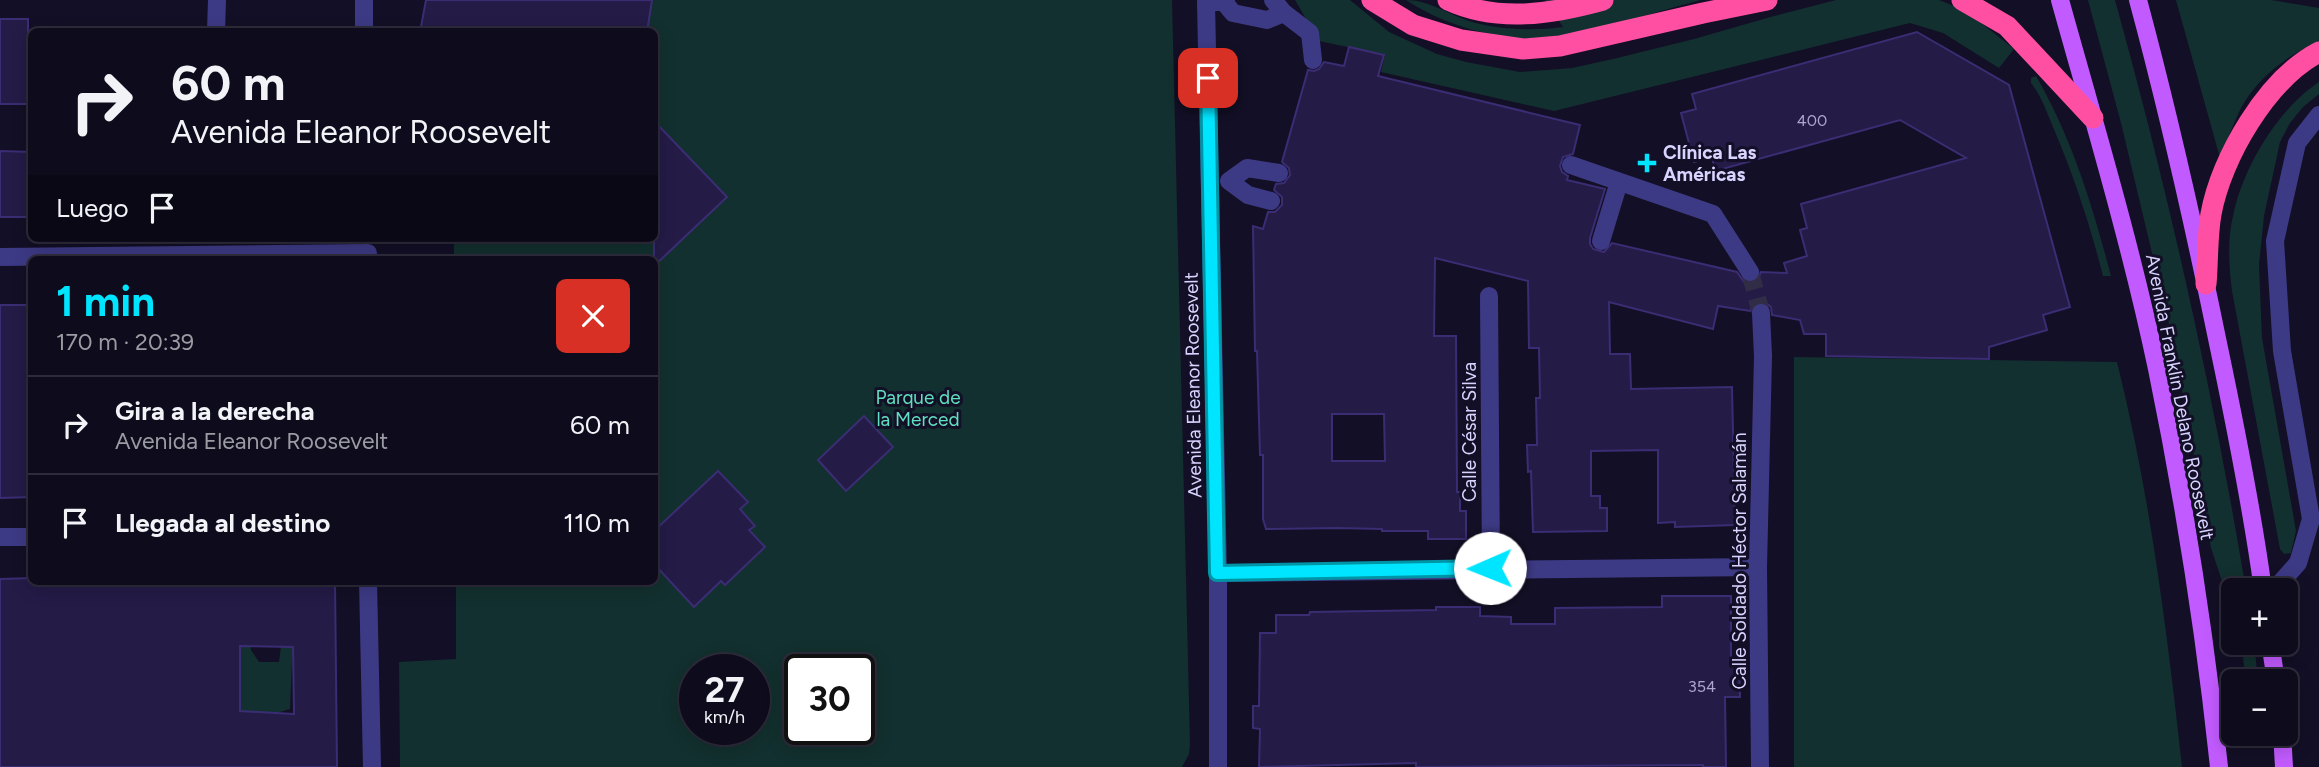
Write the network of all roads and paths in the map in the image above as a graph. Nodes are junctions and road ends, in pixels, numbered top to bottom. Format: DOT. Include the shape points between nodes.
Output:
graph roads {
  1 [pos="217,0"];
  2 [pos="364,0"];
  3 [pos="1372,0"];
  4 [pos="1448,0"];
  5 [pos="1603,0"];
  6 [pos="1767,0"];
  7 [pos="1962,0"];
  8 [pos="2060,0"];
  9 [pos="2138,0"];
  10 [pos="1219,1"];
  11 [pos="1278,6"];
  12 [pos="216,28"];
  13 [pos="364,28"];
  14 [pos="2319,52"];
  15 [pos="1313,60"];
  16 [pos="2319,116"];
  17 [pos="2093,118"];
  18 [pos="1570,165"];
  19 [pos="1279,173"];
  20 [pos="1210,180"];
  21 [pos="1229,181"];
  22 [pos="1619,182"];
  23 [pos="1271,201"];
  24 [pos="1601,241"];
  25 [pos="368,250"];
  26 [pos="28,256"];
  27 [pos="53,256"];
  28 [pos="0,257"];
  29 [pos="1750,272"];
  30 [pos="2206,284"];
  31 [pos="1489,296"];
  32 [pos="1760,313"];
  33 [pos="0,537"];
  34 [pos="28,537"];
  35 [pos="1758,567"];
  36 [pos="1490,568"];
  37 [pos="1217,573"];
  38 [pos="2261,578"];
  39 [pos="2285,578"];
  40 [pos="368,585"];
  41 [pos="2283,746"];
  42 [pos="372,767"];
  43 [pos="1218,767"];
  44 [pos="1760,767"];
  45 [pos="2219,767"];
  46 [pos="2284,767"];
  1 -- 12 [label="street"];
  2 -- 13 [label="street"];
  3 -- 6 [label="highway" via="1413,25 1461,40 1523,49 1560,46"];
  4 -- 5 [label="highway" via="1475,9 1525,15"];
  7 -- 17 [label="highway" via="2007,26"];
  8 -- 17 [label="main road, Avenida Franklin Delano Roosevelt"];
  9 -- 30 [label="main road"];
  10 -- 11 [label="street" via="1233,13 1267,20"];
  10 -- 20 [label="street, Avenida Eleanor Roosevelt"];
  11 -- 15 [label="street" via="1310,33"];
  14 -- 30 [label="highway" via="2271,93 2227,161 2211,214"];
  16 -- 39 [label="street" via="2297,143 2275,241 2283,351 2311,519 2298,564"];
  17 -- 45 [label="main road, Avenida Franklin Delano Roosevelt" via="2157,370 2191,560"];
  18 -- 22 [label="street"];
  19 -- 21 [label="street" via="1247,168"];
  20 -- 21 [label="street"];
  20 -- 37 [label="street, Avenida Eleanor Roosevelt"];
  21 -- 23 [label="street" via="1248,195"];
  22 -- 24 [label="street"];
  22 -- 29 [label="street" via="1713,214"];
  25 -- 27 [label="street"];
  26 -- 28 [label="street"];
  30 -- 38 [label="main road" via="2252,508"];
  31 -- 36 [label="street, Calle César Silva"];
  32 -- 35 [label="street, Calle Soldado Héctor Salamán"];
  33 -- 34 [label="street"];
  35 -- 36 [label="street"];
  35 -- 44 [label="street, Calle Soldado Héctor Salamán"];
  36 -- 37 [label="street"];
  37 -- 43 [label="street, Avenida Eleanor Roosevelt"];
  40 -- 42 [label="street"];
  41 -- 46 [label="main road"];
}
